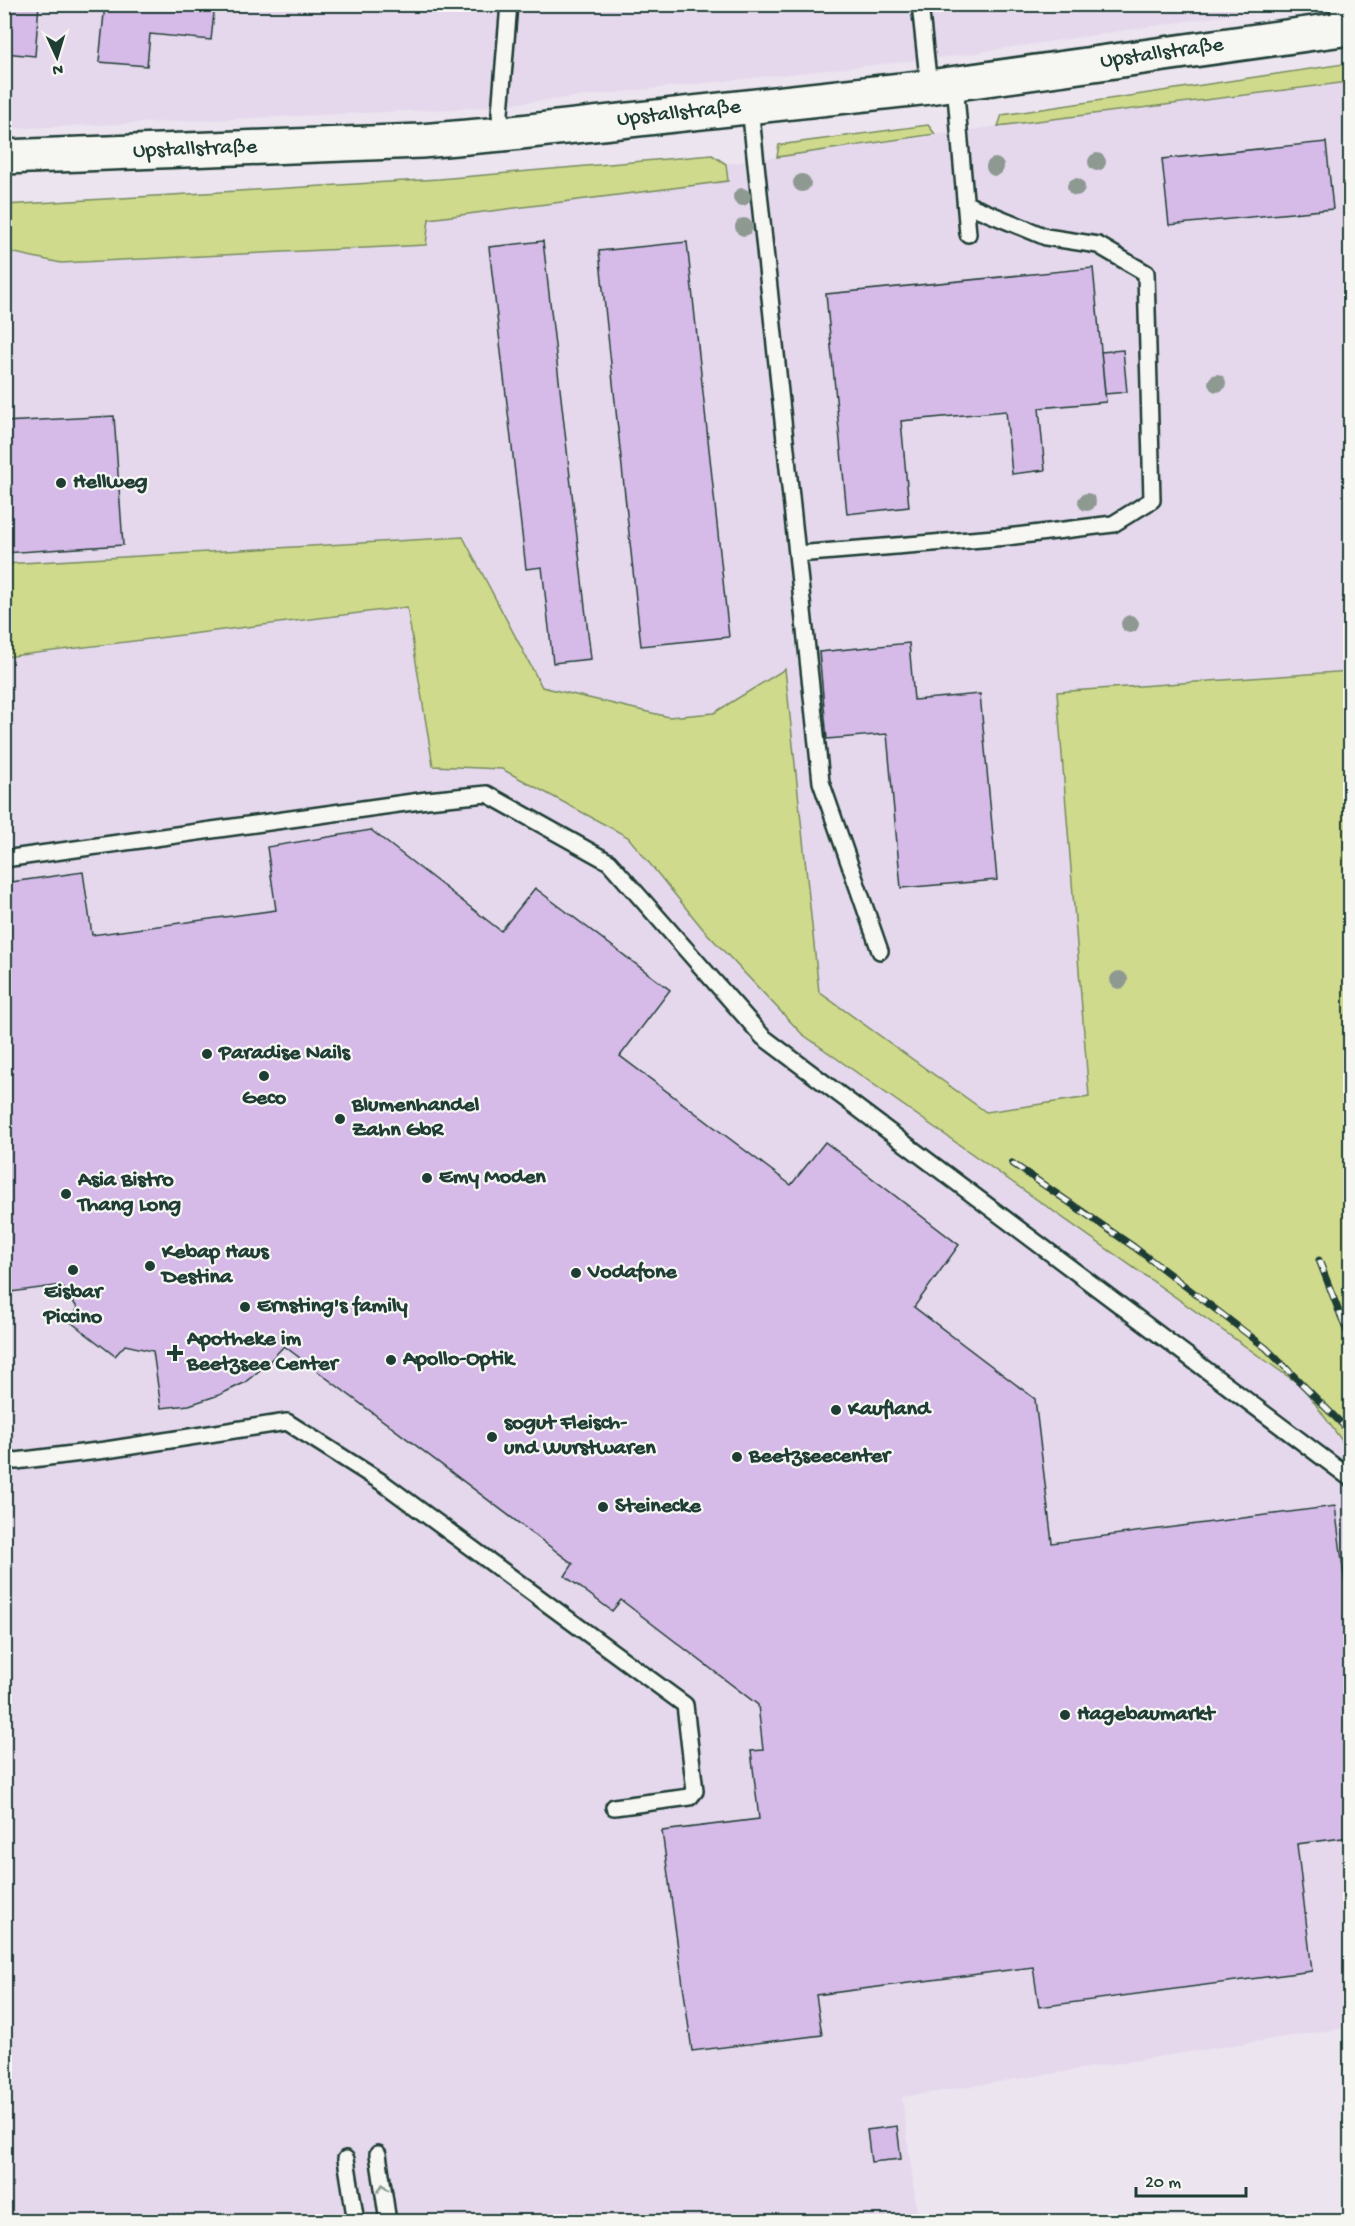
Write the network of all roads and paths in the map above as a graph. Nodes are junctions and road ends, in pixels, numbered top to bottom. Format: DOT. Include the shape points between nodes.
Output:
graph roads {
  1 [pos="509,4"];
  2 [pos="920,4"];
  3 [pos="1343,21"];
  4 [pos="942,85"];
  5 [pos="750,107"];
  6 [pos="502,134"];
  7 [pos="4,157"];
  8 [pos="966,204"];
  9 [pos="968,234"];
  10 [pos="797,554"];
  11 [pos="4,859"];
  12 [pos="880,951"];
  13 [pos="4,1458"];
  14 [pos="1350,1478"];
  15 [pos="614,1807"];
  16 [pos="378,2154"];
  17 [pos="346,2159"];
  18 [pos="356,2222"];
  19 [pos="388,2222"];
  1 -- 6 [label="lane" via="500,112"];
  2 -- 4 [label="lane"];
  3 -- 4 [label="street, Upstallstraße"];
  4 -- 5 [label="street, Upstallstraße"];
  4 -- 8 [label="lane"];
  5 -- 6 [label="street, Upstallstraße"];
  5 -- 10 [label="lane"];
  6 -- 7 [label="street, Upstallstraße" via="421,141"];
  8 -- 9 [label="lane"];
  8 -- 10 [label="lane" via="1046,237 1098,245 1146,273 1152,500 1113,524"];
  10 -- 12 [label="lane" via="821,782"];
  11 -- 14 [label="lane" via="487,794 609,862 763,1036"];
  13 -- 15 [label="lane" via="16,1461 106,1450 287,1422 383,1483 686,1705 695,1791 690,1797"];
  19 -- 16 [label="lane, one-way"];
  17 -- 18 [label="lane"];
}
